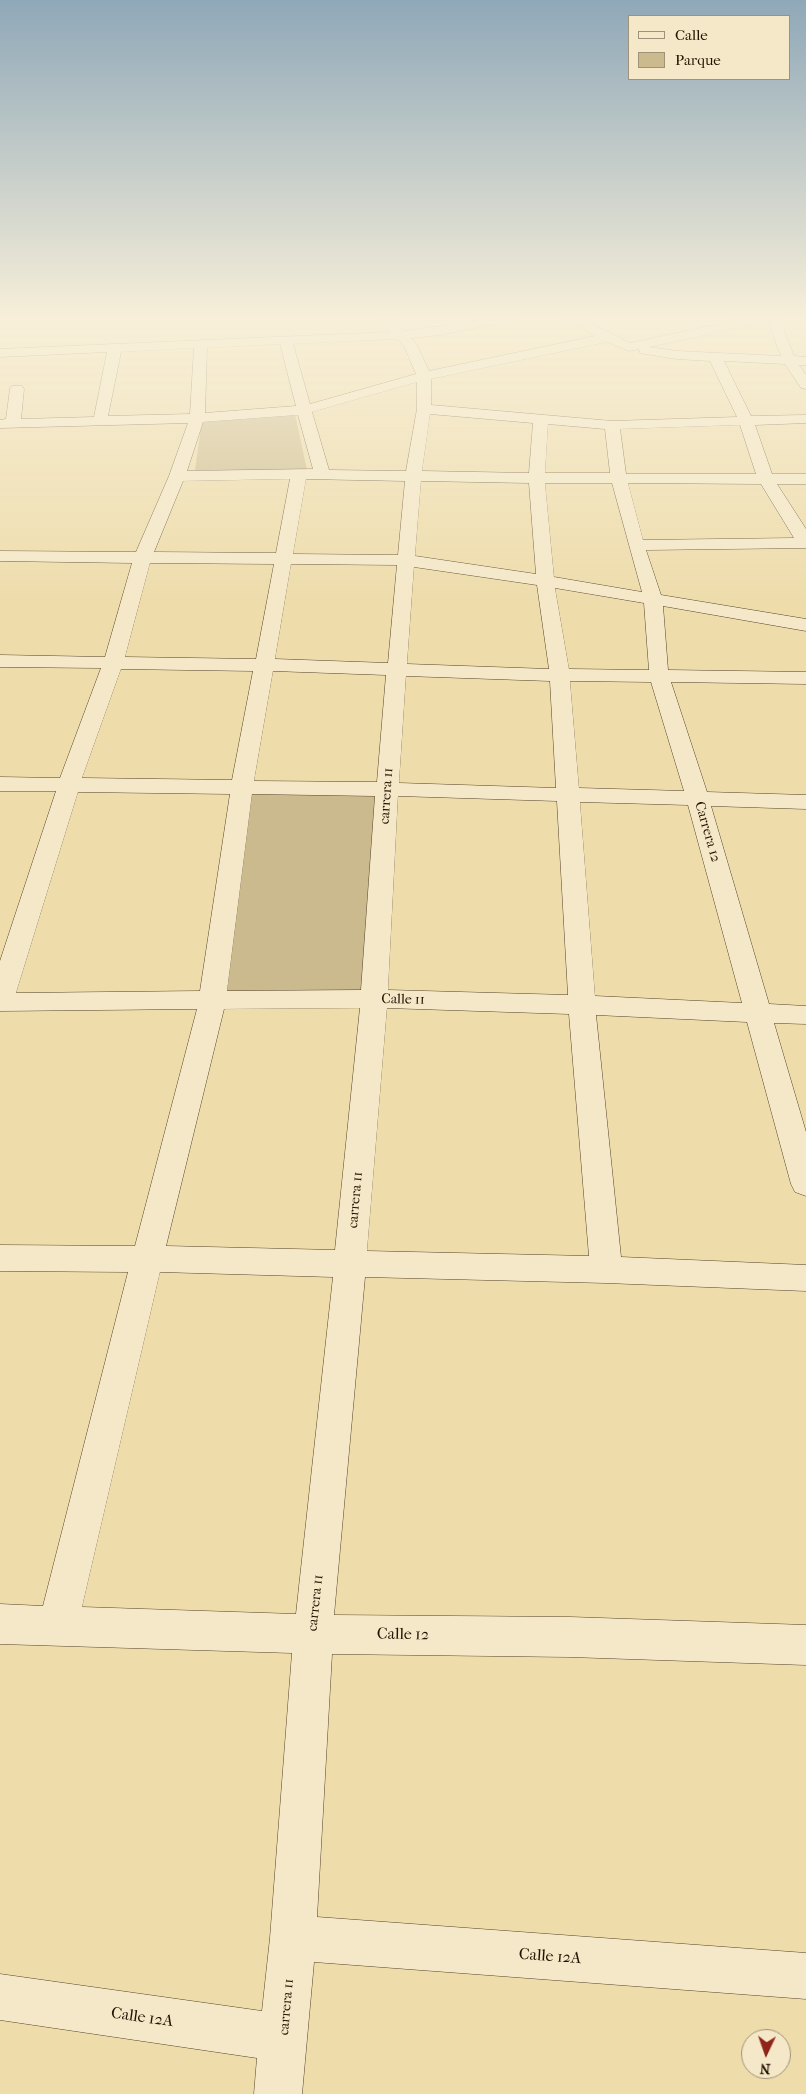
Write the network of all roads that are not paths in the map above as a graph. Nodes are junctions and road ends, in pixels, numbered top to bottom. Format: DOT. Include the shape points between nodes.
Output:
graph roads {
  1 [pos="101,416"];
  2 [pos="228,416"];
  3 [pos="306,416"];
  4 [pos="423,416"];
  5 [pos="503,416"];
  6 [pos="744,416"];
  7 [pos="197,418"];
  8 [pos="541,419"];
  9 [pos="806,419"];
  10 [pos="746,420"];
  11 [pos="100,422"];
  12 [pos="6,424"];
  13 [pos="612,425"];
  14 [pos="311,474"];
  15 [pos="177,476"];
  16 [pos="413,476"];
  17 [pos="537,478"];
  18 [pos="619,478"];
  19 [pos="766,479"];
  20 [pos="806,479"];
  21 [pos="806,543"];
  22 [pos="636,545"];
  23 [pos="0,556"];
  24 [pos="142,558"];
  25 [pos="284,558"];
  26 [pos="406,560"];
  27 [pos="545,581"];
  28 [pos="653,599"];
  29 [pos="806,625"];
  30 [pos="0,661"];
  31 [pos="112,664"];
  32 [pos="264,665"];
  33 [pos="398,670"];
  34 [pos="560,675"];
  35 [pos="659,676"];
  36 [pos="806,678"];
  37 [pos="0,784"];
  38 [pos="69,784"];
  39 [pos="242,787"];
  40 [pos="387,789"];
  41 [pos="568,794"];
  42 [pos="698,799"];
  43 [pos="806,802"];
  44 [pos="374,999"];
  45 [pos="0,1002"];
  46 [pos="212,1002"];
  47 [pos="582,1005"];
  48 [pos="758,1012"];
  49 [pos="806,1015"];
  50 [pos="806,1184"];
  51 [pos="0,1258"];
  52 [pos="147,1259"];
  53 [pos="350,1265"];
  54 [pos="606,1270"];
  55 [pos="806,1278"];
  56 [pos="0,1624"];
  57 [pos="58,1625"];
  58 [pos="313,1634"];
  59 [pos="806,1645"];
  60 [pos="293,1938"];
  61 [pos="806,1976"];
  62 [pos="0,1997"];
  63 [pos="284,2038"];
  64 [pos="278,2094"];
  1 -- 11 [label="street"];
  2 -- 7 [label="street"];
  3 -- 14 [label="street"];
  4 -- 16 [label="street, carrera 11"];
  5 -- 8 [label="street"];
  6 -- 10 [label="street"];
  7 -- 11 [label="street"];
  7 -- 15 [label="street"];
  8 -- 13 [label="street"];
  8 -- 17 [label="street"];
  9 -- 10 [label="street"];
  10 -- 13 [label="street"];
  10 -- 19 [label="street"];
  11 -- 12 [label="street"];
  13 -- 18 [label="street, Carrera 12"];
  14 -- 15 [label="street"];
  14 -- 16 [label="street"];
  14 -- 25 [label="street"];
  15 -- 24 [label="street"];
  16 -- 17 [label="street"];
  16 -- 26 [label="street, carrera 11"];
  17 -- 18 [label="street"];
  17 -- 27 [label="street"];
  18 -- 19 [label="street"];
  18 -- 22 [label="street, Carrera 12"];
  19 -- 20 [label="street"];
  19 -- 21 [label="street"];
  21 -- 22 [label="street"];
  22 -- 28 [label="street, Carrera 12"];
  23 -- 24 [label="street"];
  24 -- 25 [label="street"];
  24 -- 31 [label="street"];
  25 -- 26 [label="street"];
  25 -- 32 [label="street"];
  26 -- 27 [label="street"];
  26 -- 33 [label="street, carrera 11"];
  27 -- 28 [label="street"];
  27 -- 34 [label="street"];
  28 -- 29 [label="street"];
  28 -- 35 [label="street, Carrera 12"];
  30 -- 31 [label="street"];
  31 -- 32 [label="street"];
  31 -- 38 [label="street"];
  32 -- 33 [label="street"];
  32 -- 39 [label="street"];
  33 -- 34 [label="street"];
  33 -- 40 [label="street, carrera 11"];
  34 -- 35 [label="street"];
  34 -- 41 [label="street"];
  35 -- 36 [label="street"];
  35 -- 42 [label="street, Carrera 12"];
  37 -- 38 [label="street"];
  38 -- 39 [label="street"];
  38 -- 45 [label="street"];
  39 -- 40 [label="street"];
  39 -- 46 [label="street"];
  40 -- 41 [label="street"];
  40 -- 44 [label="street, carrera 11"];
  41 -- 42 [label="street"];
  41 -- 47 [label="street"];
  42 -- 43 [label="street"];
  42 -- 48 [label="street, Carrera 12"];
  44 -- 46 [label="street, Calle 11"];
  44 -- 47 [label="street, Calle 11"];
  44 -- 53 [label="street, carrera 11"];
  45 -- 46 [label="street, Calle 11"];
  46 -- 52 [label="street"];
  47 -- 48 [label="street, Calle 11"];
  47 -- 54 [label="street"];
  48 -- 49 [label="street, Calle 11"];
  48 -- 50 [label="street, Carrera 12"];
  51 -- 52 [label="street"];
  52 -- 53 [label="street"];
  52 -- 57 [label="street"];
  53 -- 54 [label="street"];
  53 -- 58 [label="street, carrera 11"];
  54 -- 55 [label="street"];
  56 -- 57 [label="street, Calle 12"];
  57 -- 58 [label="street, Calle 12"];
  58 -- 59 [label="street, Calle 12" via="570,1637"];
  58 -- 60 [label="street, carrera 11"];
  60 -- 61 [label="street, Calle 12A"];
  60 -- 63 [label="street, carrera 11"];
  62 -- 63 [label="street, Calle 12A"];
  63 -- 64 [label="street, carrera 11"];
}
